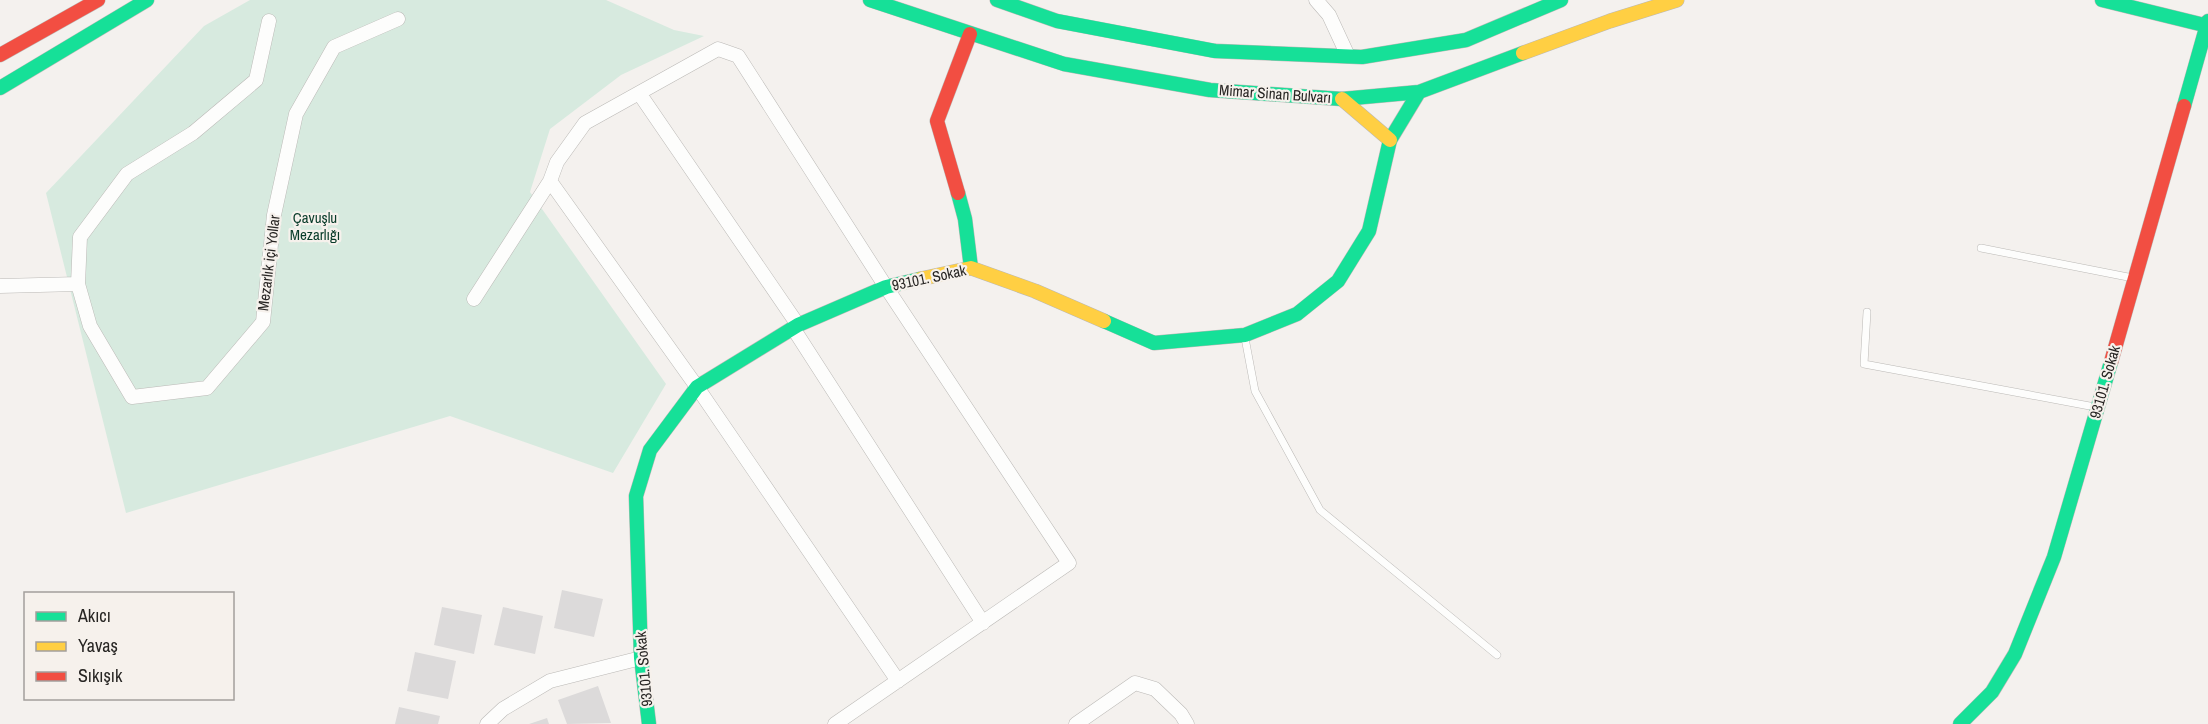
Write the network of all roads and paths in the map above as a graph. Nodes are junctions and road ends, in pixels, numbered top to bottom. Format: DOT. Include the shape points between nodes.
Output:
graph roads {
  1 [pos="98,0"];
  2 [pos="147,0"];
  3 [pos="870,0"];
  4 [pos="997,0"];
  5 [pos="1316,0"];
  6 [pos="1561,0"];
  7 [pos="1677,0"];
  8 [pos="2102,0"];
  9 [pos="398,18"];
  10 [pos="269,21"];
  11 [pos="2207,24"];
  12 [pos="970,34"];
  13 [pos="0,55"];
  14 [pos="1348,56"];
  15 [pos="0,88"];
  16 [pos="1419,92"];
  17 [pos="639,93"];
  18 [pos="1342,99"];
  19 [pos="1390,140"];
  20 [pos="550,181"];
  21 [pos="1981,248"];
  22 [pos="970,268"];
  23 [pos="2135,278"];
  24 [pos="78,284"];
  25 [pos="0,286"];
  26 [pos="886,286"];
  27 [pos="474,299"];
  28 [pos="1867,312"];
  29 [pos="796,326"];
  30 [pos="1245,335"];
  31 [pos="697,387"];
  32 [pos="2097,407"];
  33 [pos="983,622"];
  34 [pos="1497,654"];
  35 [pos="641,658"];
  36 [pos="898,681"];
  37 [pos="487,724"];
  38 [pos="650,724"];
  39 [pos="835,724"];
  40 [pos="1077,724"];
  41 [pos="1187,724"];
  42 [pos="1960,724"];
  1 -- 13 [label="street"];
  2 -- 15 [label="street"];
  3 -- 12 [label="street, Mimar Sinan Bulvarı"];
  4 -- 14 [label="street" via="1057,21 1215,51"];
  5 -- 14 [label="street" via="1329,15"];
  6 -- 14 [label="street" via="1466,40"];
  7 -- 16 [label="street, Mimar Sinan Bulvarı"];
  8 -- 11 [label="street"];
  9 -- 24 [label="street, Mezarlık içi Yollar" via="334,47 296,114 274,215 263,322 207,388 132,397 90,326"];
  10 -- 24 [label="street, Mezarlık içi Yollar" via="256,80 193,133 128,174 80,237"];
  11 -- 23 [label="street, 93101. Sokak"];
  12 -- 18 [label="street, Mimar Sinan Bulvarı" via="1064,64 1210,90"];
  12 -- 22 [label="street" via="937,121 965,219"];
  16 -- 18 [label="street, Mimar Sinan Bulvarı"];
  16 -- 19 [label="street, 93101. Sokak"];
  17 -- 20 [label="street" via="585,123 557,162"];
  17 -- 26 [label="street" via="718,49 738,56"];
  17 -- 29 [label="street"];
  18 -- 19 [label="street"];
  19 -- 30 [label="street, 93101. Sokak" via="1369,231 1338,281 1297,314"];
  20 -- 27 [label="street"];
  20 -- 31 [label="street"];
  21 -- 23 [label="lane"];
  22 -- 26 [label="street, 93101. Sokak"];
  22 -- 30 [label="street, 93101. Sokak" via="1035,291 1154,343"];
  23 -- 32 [label="street, 93101. Sokak"];
  24 -- 25 [label="street"];
  26 -- 29 [label="street, 93101. Sokak"];
  26 -- 33 [label="street" via="1070,563"];
  28 -- 32 [label="lane" via="1864,363"];
  29 -- 31 [label="street, 93101. Sokak"];
  29 -- 33 [label="street"];
  30 -- 34 [label="lane" via="1255,391 1320,510"];
  31 -- 35 [label="street, 93101. Sokak" via="650,450 636,496"];
  31 -- 36 [label="street"];
  32 -- 42 [label="street, 93101. Sokak" via="2054,557 2015,654 1992,692"];
  33 -- 36 [label="street"];
  35 -- 37 [label="street" via="550,681 503,709"];
  35 -- 38 [label="street, 93101. Sokak"];
  36 -- 39 [label="street"];
  40 -- 41 [label="street" via="1135,683 1155,689"];
}
